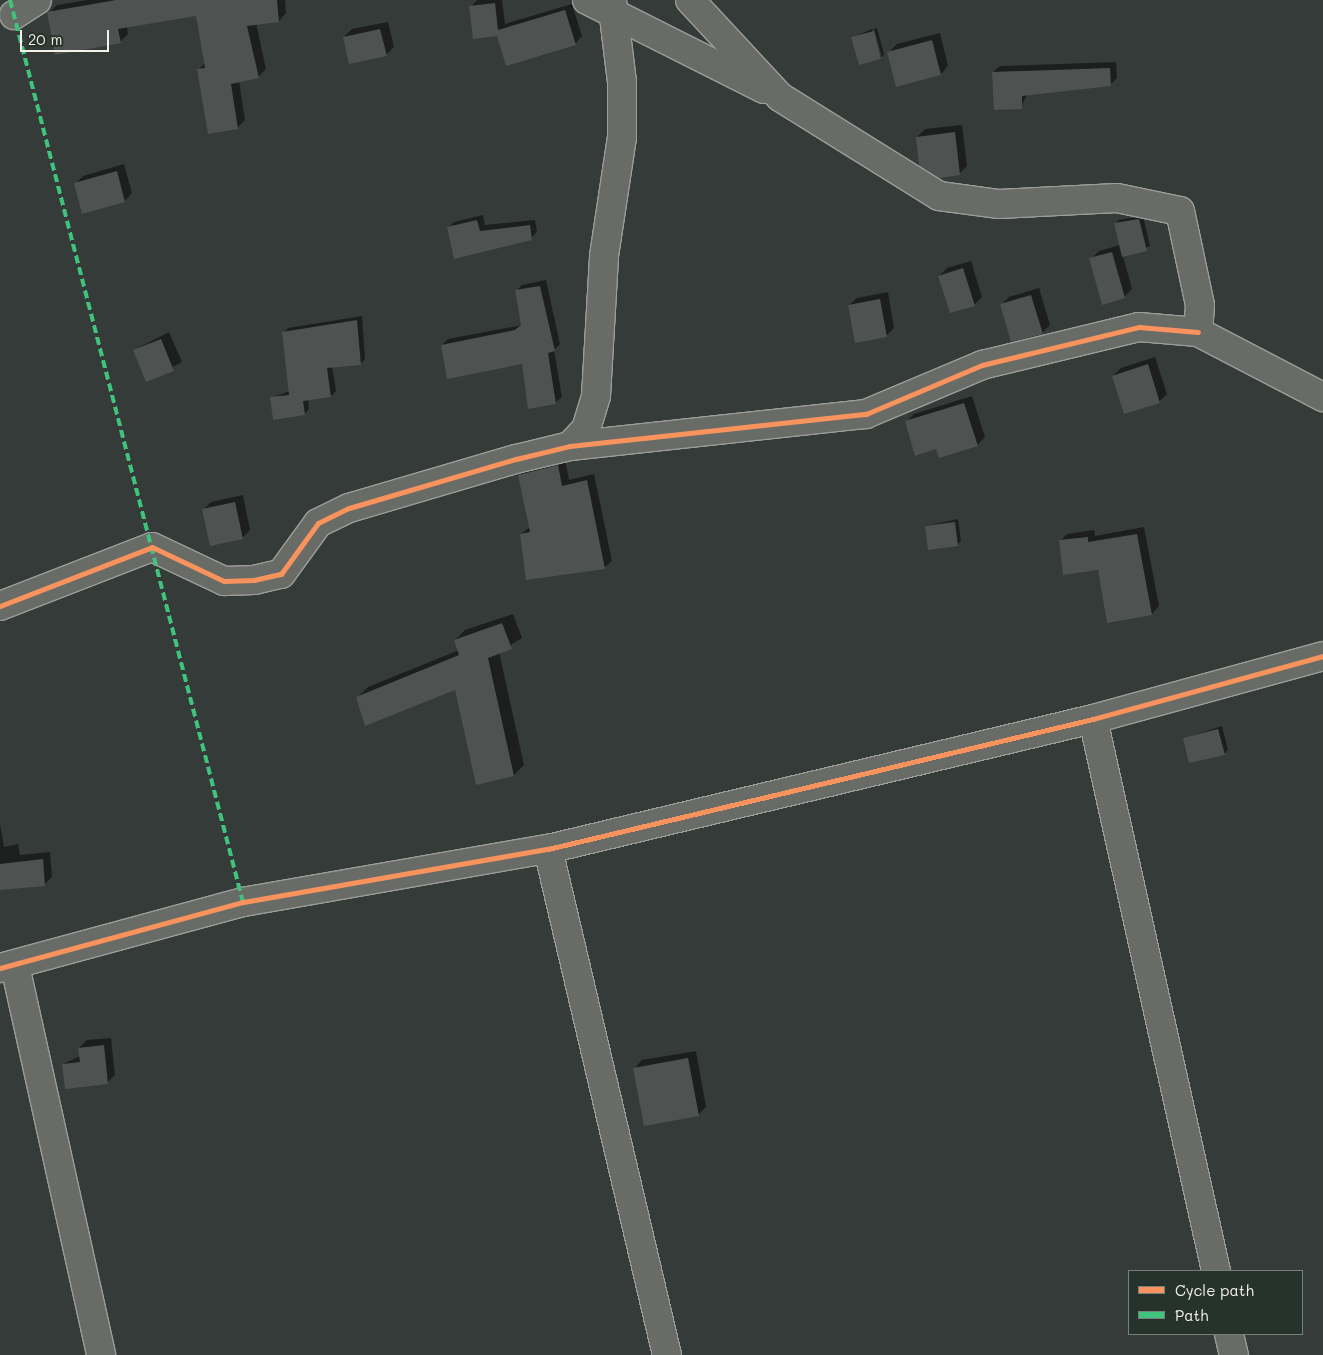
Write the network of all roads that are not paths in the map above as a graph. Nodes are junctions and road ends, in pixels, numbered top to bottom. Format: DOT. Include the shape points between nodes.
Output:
graph roads {
  1 [pos="37,0"];
  2 [pos="586,0"];
  3 [pos="690,0"];
  4 [pos="613,6"];
  5 [pos="14,15"];
  6 [pos="780,97"];
  7 [pos="1198,332"];
  8 [pos="1323,397"];
  9 [pos="570,446"];
  10 [pos="0,606"];
  11 [pos="1323,656"];
  12 [pos="1093,718"];
  13 [pos="548,849"];
  14 [pos="7,966"];
  15 [pos="1216,1270"];
  16 [pos="1229,1335"];
  17 [pos="101,1355"];
  18 [pos="667,1355"];
  19 [pos="1234,1355"];
  1 -- 5 [label="street"];
  2 -- 4 [label="street"];
  3 -- 6 [label="street"];
  4 -- 6 [label="street"];
  4 -- 9 [label="street" via="622,82 622,137 604,256 596,396 586,429"];
  6 -- 7 [label="street" via="939,196 999,204 1117,198 1180,211 1200,305"];
  7 -- 8 [label="street"];
  7 -- 9 [label="street" via="1139,327 982,365 866,414"];
  9 -- 10 [label="street" via="349,508 318,523 281,574 224,581 152,547"];
  11 -- 12 [label="street"];
  12 -- 13 [label="street"];
  12 -- 15 [label="street"];
  13 -- 14 [label="street" via="243,902"];
  13 -- 18 [label="street"];
  14 -- 17 [label="street"];
  16 -- 19 [label="street"];
}
